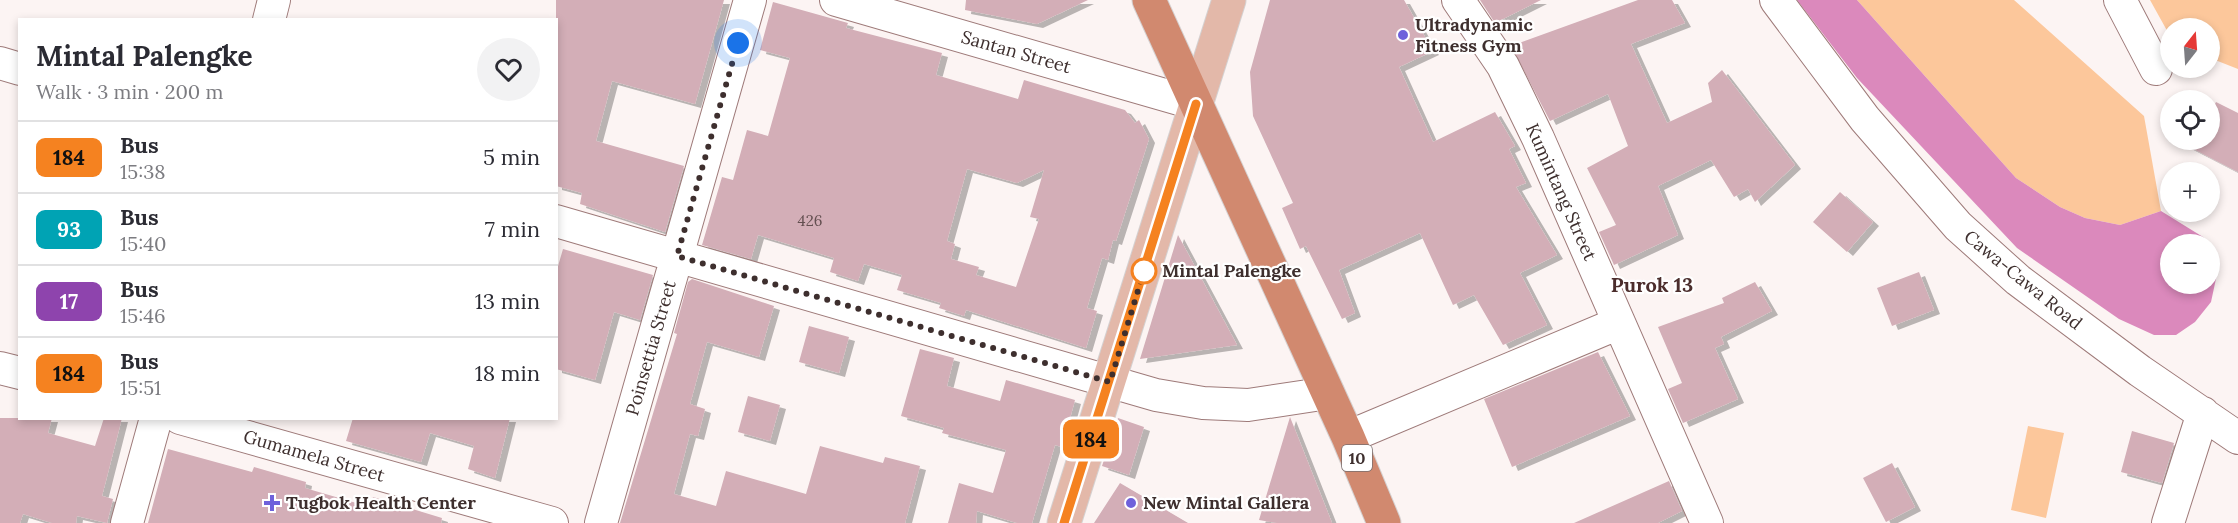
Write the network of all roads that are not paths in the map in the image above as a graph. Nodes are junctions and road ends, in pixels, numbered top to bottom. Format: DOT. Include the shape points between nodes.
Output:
graph roads {
  1 [pos="274,0"];
  2 [pos="750,0"];
  3 [pos="836,0"];
  4 [pos="1149,0"];
  5 [pos="1229,0"];
  6 [pos="1458,0"];
  7 [pos="1776,0"];
  8 [pos="2120,0"];
  9 [pos="270,18"];
  10 [pos="0,63"];
  11 [pos="18,68"];
  12 [pos="2156,69"];
  13 [pos="1196,104"];
  14 [pos="558,222"];
  15 [pos="677,256"];
  16 [pos="1619,322"];
  17 [pos="0,368"];
  18 [pos="18,372"];
  19 [pos="1110,382"];
  20 [pos="1328,393"];
  21 [pos="2203,413"];
  22 [pos="155,420"];
  23 [pos="187,420"];
  24 [pos="1348,437"];
  25 [pos="2238,438"];
  26 [pos="127,523"];
  27 [pos="552,523"];
  28 [pos="601,523"];
  29 [pos="1064,523"];
  30 [pos="1384,523"];
  31 [pos="1707,523"];
  32 [pos="2168,523"];
  1 -- 9 [label="street"];
  2 -- 15 [label="street, Poinsettia Street"];
  3 -- 13 [label="street, Santan Street"];
  4 -- 13 [label="highway, 10"];
  5 -- 13 [label="main road"];
  6 -- 16 [label="street, Kumintang Street" via="1503,66"];
  7 -- 21 [label="street, Cawa-Cawa Road" via="1866,119 1958,226 2018,280"];
  8 -- 12 [label="street"];
  10 -- 11 [label="street"];
  13 -- 19 [label="main road"];
  13 -- 20 [label="highway, 10"];
  14 -- 15 [label="street"];
  15 -- 19 [label="street"];
  15 -- 28 [label="street, Poinsettia Street"];
  16 -- 24 [label="street"];
  16 -- 31 [label="street, Kumintang Street"];
  17 -- 18 [label="street"];
  19 -- 20 [label="street" via="1203,403 1248,405"];
  19 -- 29 [label="main road"];
  20 -- 24 [label="highway, 10"];
  21 -- 25 [label="street, Cawa-Cawa Road"];
  21 -- 32 [label="street"];
  22 -- 26 [label="street"];
  23 -- 27 [label="street, Gumamela Street"];
  24 -- 30 [label="highway, 10"];
}
